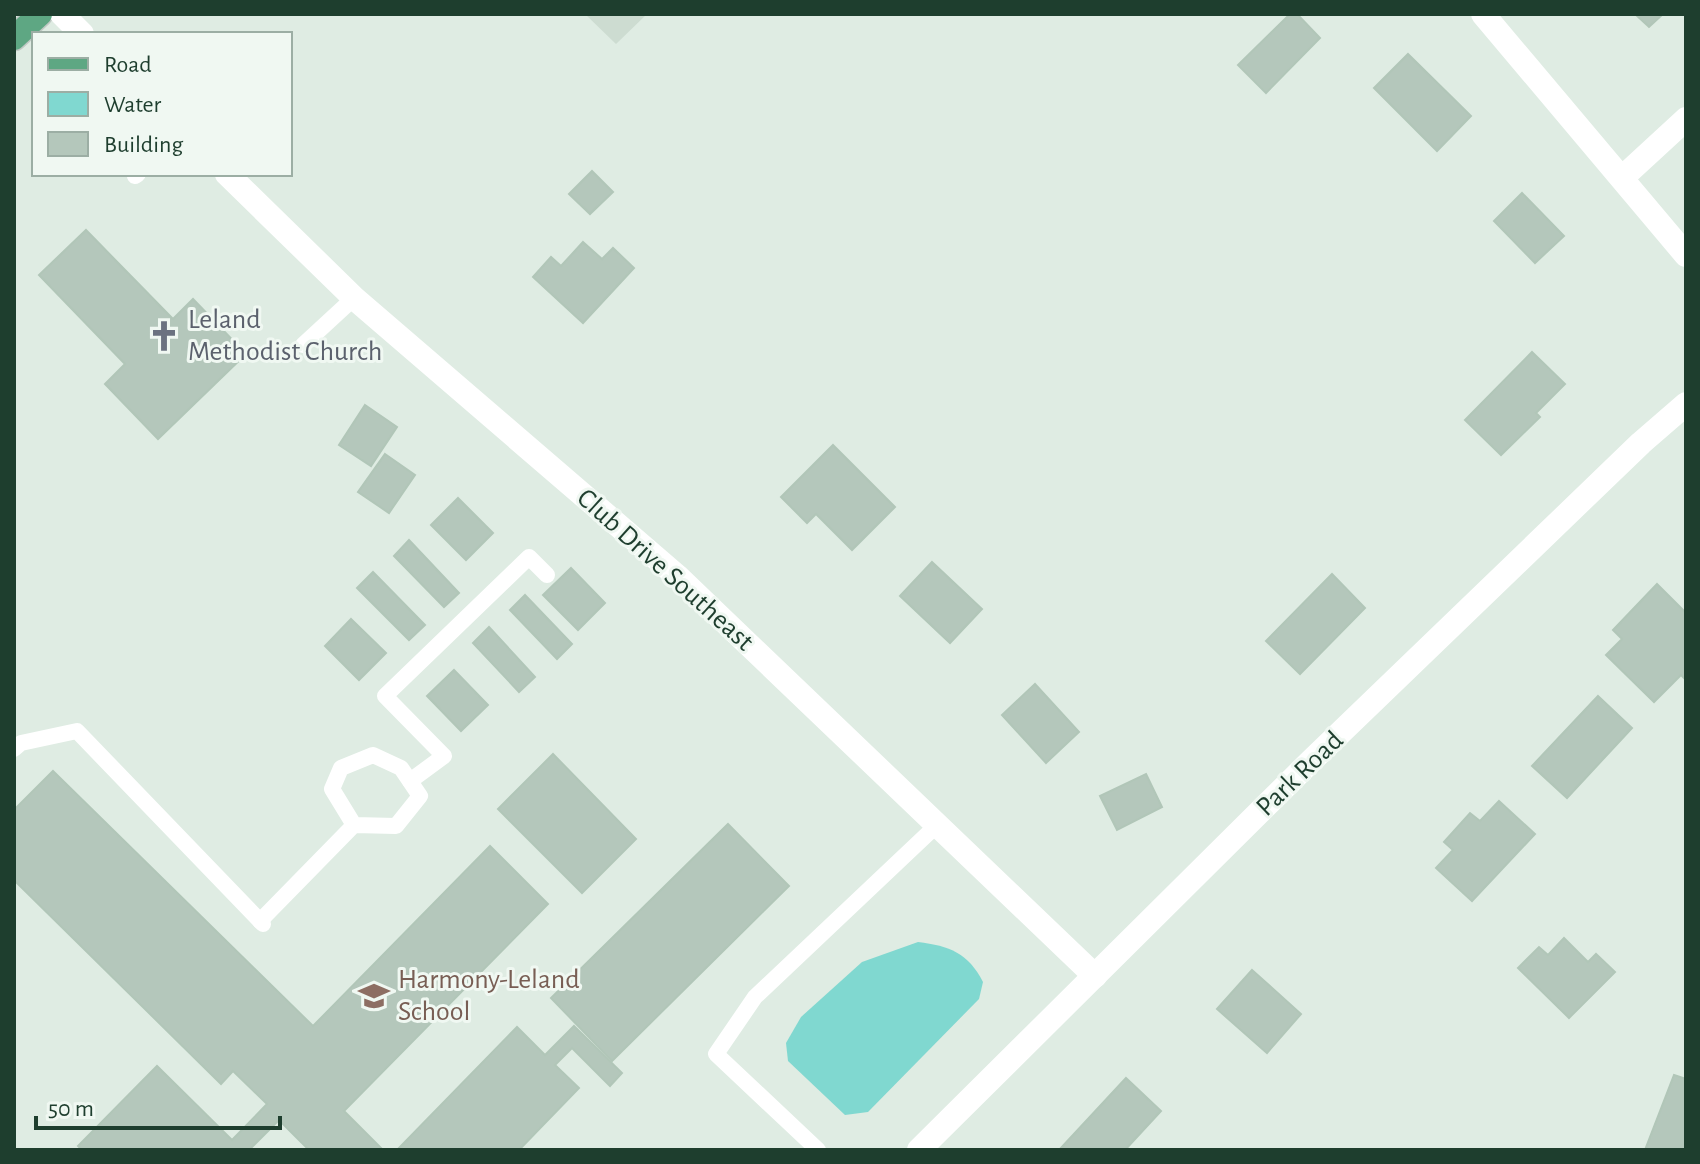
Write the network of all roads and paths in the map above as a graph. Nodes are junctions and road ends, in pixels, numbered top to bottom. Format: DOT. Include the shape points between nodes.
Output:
graph roads {
  1 [pos="40,14"];
  2 [pos="62,14"];
  3 [pos="1483,14"];
  4 [pos="80,32"];
  5 [pos="14,38"];
  6 [pos="1686,119"];
  7 [pos="229,176"];
  8 [pos="1623,177"];
  9 [pos="1686,255"];
  10 [pos="354,298"];
  11 [pos="303,345"];
  12 [pos="1686,404"];
  13 [pos="547,575"];
  14 [pos="14,749"];
  15 [pos="410,781"];
  16 [pos="354,825"];
  17 [pos="937,825"];
  18 [pos="1095,976"];
  19 [pos="818,1150"];
  20 [pos="919,1150"];
  1 -- 5 [label="main road"];
  2 -- 4 [label="street"];
  3 -- 8 [label="street"];
  6 -- 8 [label="street"];
  7 -- 10 [label="street, Club Drive Southeast"];
  8 -- 9 [label="street"];
  10 -- 11 [label="lane"];
  10 -- 17 [label="street, Club Drive Southeast" via="677,576"];
  12 -- 18 [label="street, Park Road"];
  13 -- 15 [label="lane" via="529,557 385,696 444,756"];
  14 -- 16 [label="lane" via="77,731 262,922"];
  15 -- 16 [label="lane" via="420,796 396,826"];
  15 -- 16 [label="lane" via="401,768 373,755 341,768 332,789"];
  17 -- 18 [label="street, Club Drive Southeast"];
  17 -- 19 [label="lane" via="755,997 716,1054"];
  18 -- 20 [label="street, Park Road"];
}
